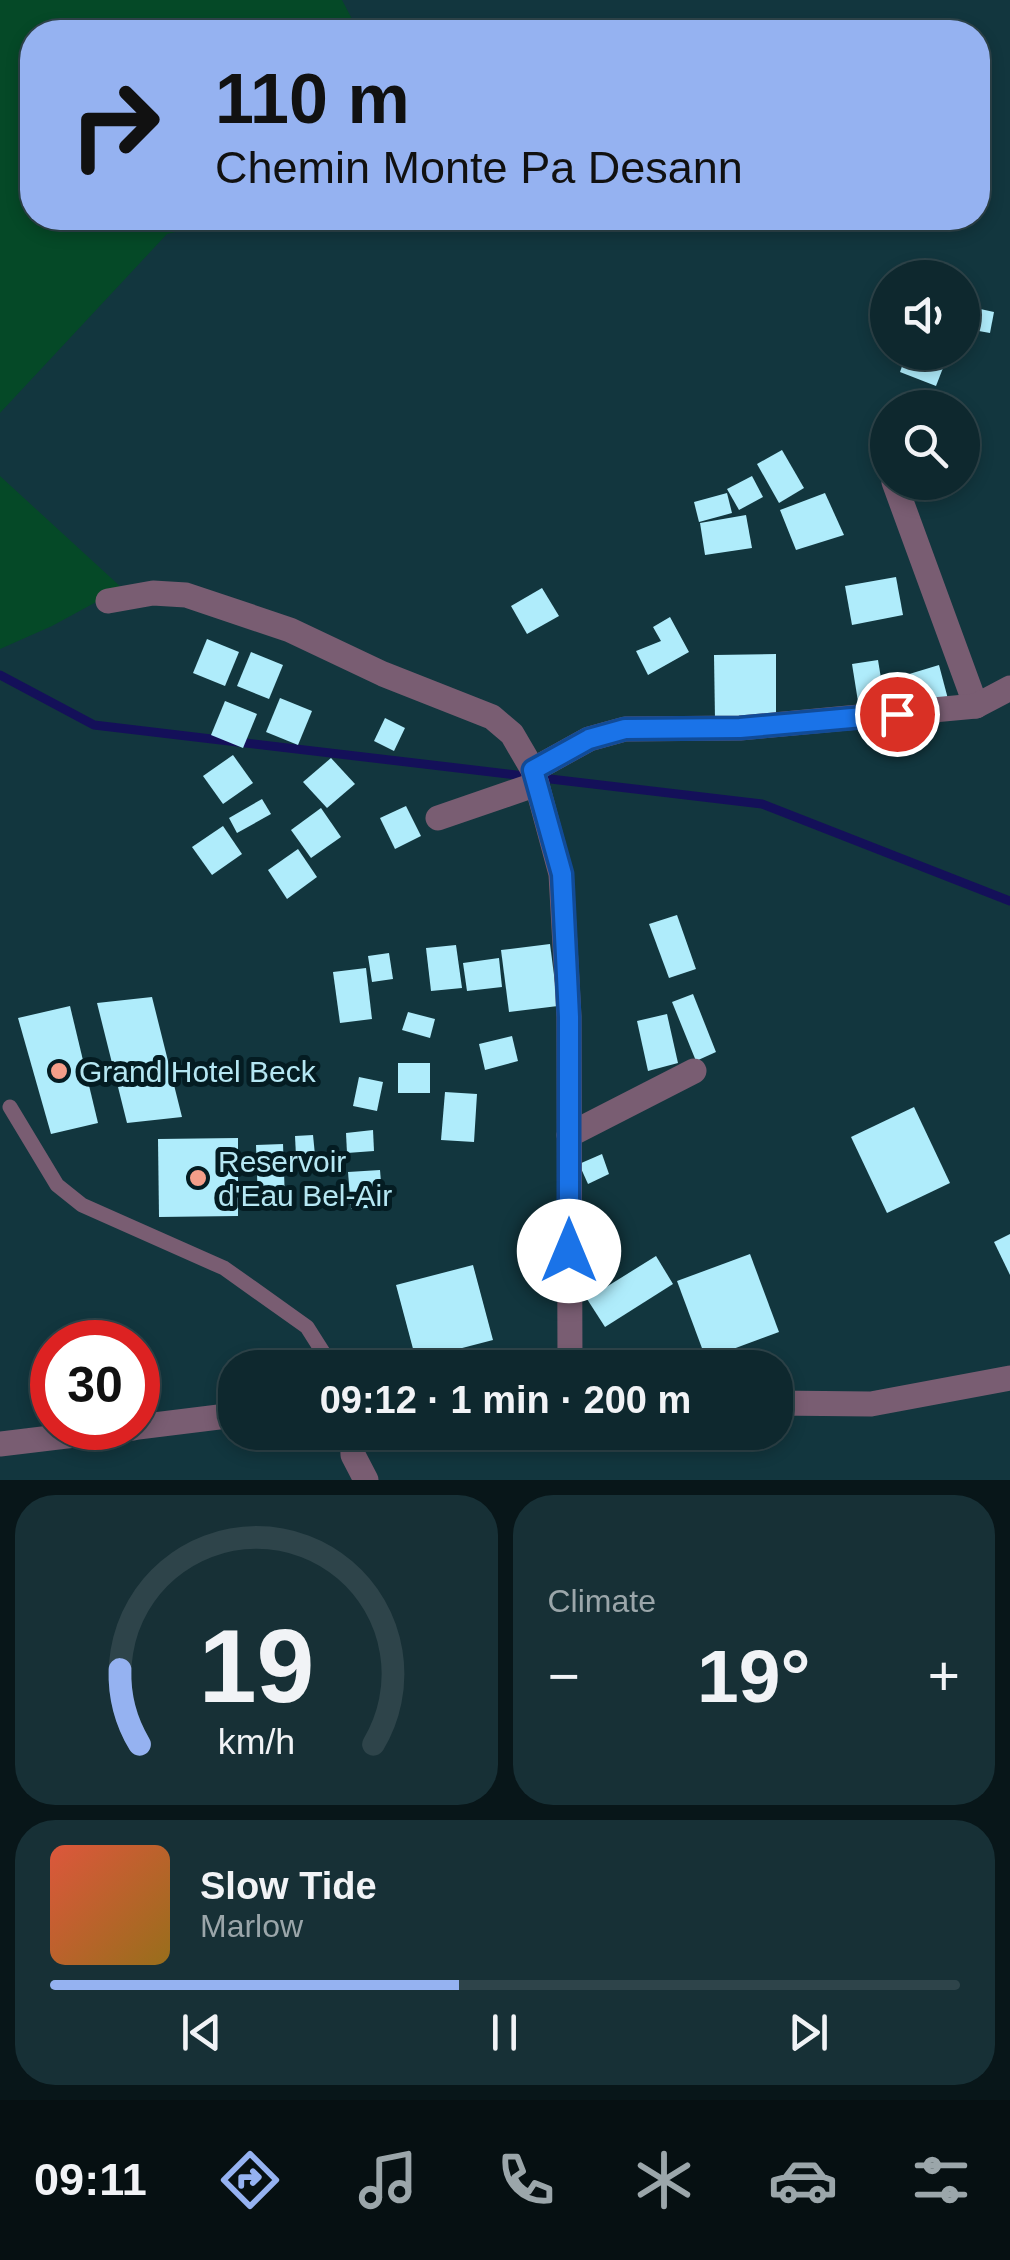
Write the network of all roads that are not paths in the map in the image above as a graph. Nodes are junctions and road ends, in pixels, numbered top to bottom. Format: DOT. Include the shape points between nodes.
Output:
graph roads {
  1 [pos="900,500"];
  2 [pos="108,601"];
  3 [pos="1010,688"];
  4 [pos="976,706"];
  5 [pos="535,777"];
  6 [pos="438,818"];
  7 [pos="694,1071"];
  8 [pos="10,1107"];
  9 [pos="569,1135"];
  10 [pos="322,1350"];
  11 [pos="570,1350"];
  12 [pos="1010,1378"];
  13 [pos="793,1403"];
  14 [pos="218,1416"];
  15 [pos="160,1424"];
  16 [pos="30,1440"];
  17 [pos="0,1444"];
  18 [pos="353,1450"];
  19 [pos="366,1480"];
  1 -- 4 [label="street"];
  2 -- 5 [label="street" via="186,595 290,630 492,717 512,734"];
  3 -- 4 [label="street"];
  4 -- 5 [label="street" via="740,728 625,729 589,739"];
  5 -- 6 [label="street"];
  5 -- 9 [label="street" via="562,874"];
  7 -- 9 [label="street"];
  8 -- 10 [label="lane" via="57,1185 82,1205 224,1268 307,1326"];
  9 -- 11 [label="street"];
  12 -- 13 [label="street" via="870,1404"];
  14 -- 15 [label="street"];
  16 -- 17 [label="street"];
  18 -- 19 [label="street"];
}
